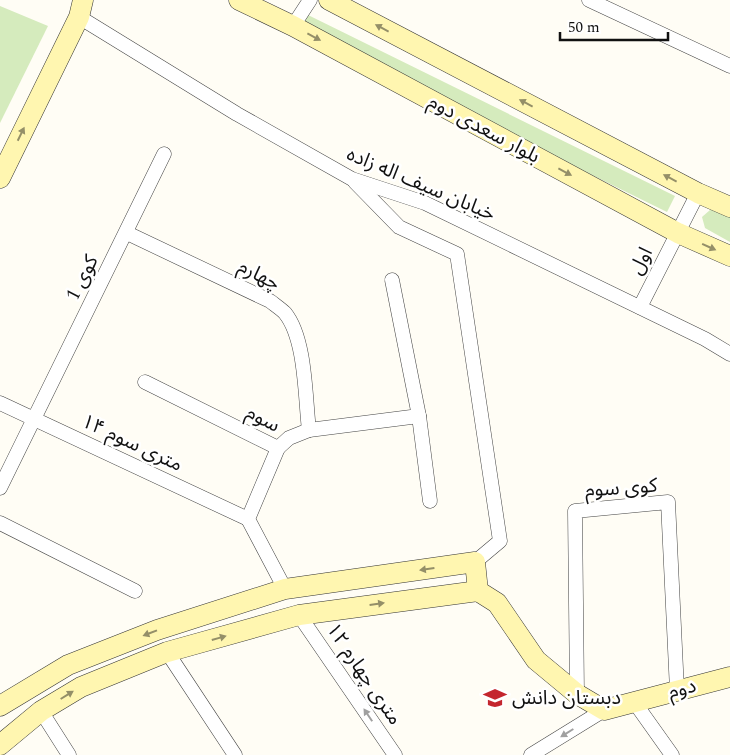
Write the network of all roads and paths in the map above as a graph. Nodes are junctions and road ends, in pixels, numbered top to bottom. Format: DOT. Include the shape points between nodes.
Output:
graph roads {
  1 [pos="239,0"];
  2 [pos="310,0"];
  3 [pos="329,0"];
  4 [pos="589,0"];
  5 [pos="81,9"];
  6 [pos="293,26"];
  7 [pos="730,66"];
  8 [pos="164,154"];
  9 [pos="0,178"];
  10 [pos="352,179"];
  11 [pos="698,193"];
  12 [pos="730,207"];
  13 [pos="127,233"];
  14 [pos="678,233"];
  15 [pos="730,256"];
  16 [pos="392,280"];
  17 [pos="640,307"];
  18 [pos="730,354"];
  19 [pos="145,382"];
  20 [pos="0,403"];
  21 [pos="420,416"];
  22 [pos="33,419"];
  23 [pos="309,430"];
  24 [pos="278,448"];
  25 [pos="0,488"];
  26 [pos="430,501"];
  27 [pos="248,519"];
  28 [pos="0,523"];
  29 [pos="475,562"];
  30 [pos="285,589"];
  31 [pos="135,591"];
  32 [pos="478,591"];
  33 [pos="299,615"];
  34 [pos="167,652"];
  35 [pos="730,677"];
  36 [pos="676,690"];
  37 [pos="577,694"];
  38 [pos="635,703"];
  39 [pos="0,706"];
  40 [pos="604,710"];
  41 [pos="41,711"];
  42 [pos="0,745"];
  43 [pos="69,755"];
  44 [pos="234,755"];
  45 [pos="395,755"];
  46 [pos="531,755"];
  47 [pos="672,755"];
  1 -- 6 [label="street, بلوار سعدی دوم"];
  2 -- 6 [label="street"];
  11 -- 3 [label="street, one-way"];
  4 -- 7 [label="street"];
  9 -- 5 [label="street, one-way"];
  5 -- 10 [label="street, خیابان سیف اله زاده" via="237,114"];
  6 -- 14 [label="street, بلوار سعدی دوم, one-way"];
  8 -- 13 [label="street, کوی 1"];
  10 -- 17 [label="street, خیابان سیف اله زاده" via="425,203"];
  10 -- 29 [label="street" via="399,227 457,254 500,541"];
  11 -- 12 [label="street"];
  11 -- 14 [label="street, اول"];
  13 -- 22 [label="street, کوی 1"];
  13 -- 23 [label="street, چهارم" via="285,312 299,347"];
  14 -- 15 [label="street, بلوار سعدی دوم, one-way"];
  14 -- 17 [label="street, اول"];
  16 -- 21 [label="street"];
  17 -- 18 [label="street, خیابان سیف اله زاده"];
  19 -- 24 [label="street, سوم"];
  20 -- 22 [label="street, ۱۴ متری سوم"];
  21 -- 23 [label="street"];
  21 -- 26 [label="street"];
  22 -- 25 [label="street, کوی 1"];
  22 -- 27 [label="street, ۱۴ متری سوم"];
  23 -- 24 [label="street" via="289,438"];
  24 -- 27 [label="street, سوم"];
  27 -- 30 [label="street"];
  28 -- 31 [label="street"];
  29 -- 30 [label="street, one-way"];
  29 -- 32 [label="street"];
  30 -- 39 [label="street, one-way" via="157,630 68,665"];
  33 -- 32 [label="street, one-way"];
  32 -- 37 [label="street" via="497,603 536,660"];
  34 -- 33 [label="street, one-way"];
  45 -- 33 [label="street, ۱۲ متری چهارم, one-way"];
  41 -- 34 [label="street, one-way" via="81,686"];
  34 -- 44 [label="street"];
  35 -- 36 [label="street, دوم"];
  36 -- 37 [label="street, کوی سوم" via="668,502 576,511"];
  36 -- 38 [label="street, دوم"];
  37 -- 40 [label="street"];
  38 -- 40 [label="street, دوم"];
  38 -- 47 [label="street, دوم"];
  40 -- 46 [label="street, one-way"];
  41 -- 42 [label="street"];
  41 -- 43 [label="street"];
}
